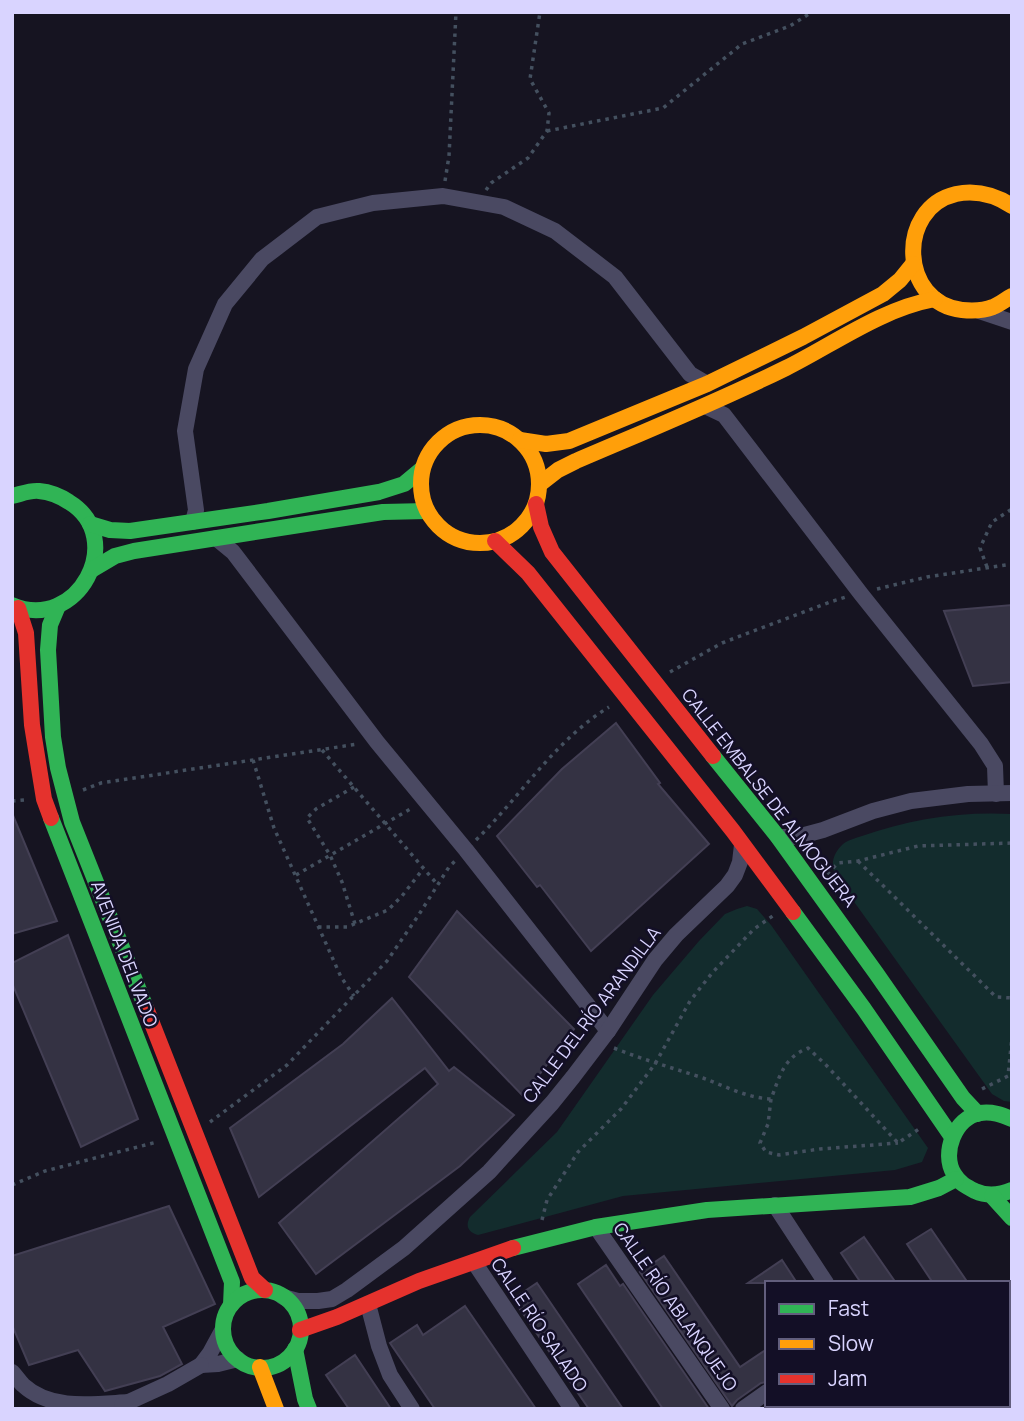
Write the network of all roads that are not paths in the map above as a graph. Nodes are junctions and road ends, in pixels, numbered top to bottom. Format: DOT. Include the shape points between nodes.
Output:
graph roads {
  1 [pos="1007,200"];
  2 [pos="913,264"];
  3 [pos="1012,296"];
  4 [pos="935,299"];
  5 [pos="979,312"];
  6 [pos="1012,322"];
  7 [pos="707,384"];
  8 [pos="705,406"];
  9 [pos="520,440"];
  10 [pos="422,468"];
  11 [pos="540,484"];
  12 [pos="12,496"];
  13 [pos="536,505"];
  14 [pos="427,511"];
  15 [pos="193,522"];
  16 [pos="90,524"];
  17 [pos="216,538"];
  18 [pos="495,541"];
  19 [pos="93,569"];
  20 [pos="58,606"];
  21 [pos="15,607"];
  22 [pos="1004,793"];
  23 [pos="778,837"];
  24 [pos="742,845"];
  25 [pos="603,1037"];
  26 [pos="978,1114"];
  27 [pos="1012,1119"];
  28 [pos="952,1137"];
  29 [pos="956,1179"];
  30 [pos="1012,1190"];
  31 [pos="992,1196"];
  32 [pos="775,1205"];
  33 [pos="1012,1218"];
  34 [pos="596,1227"];
  35 [pos="474,1262"];
  36 [pos="825,1281"];
  37 [pos="265,1290"];
  38 [pos="283,1297"];
  39 [pos="368,1304"];
  40 [pos="231,1305"];
  41 [pos="223,1329"];
  42 [pos="300,1330"];
  43 [pos="295,1349"];
  44 [pos="238,1359"];
  45 [pos="201,1365"];
  46 [pos="260,1367"];
  47 [pos="12,1372"];
  48 [pos="765,1393"];
  49 [pos="129,1402"];
  50 [pos="114,1409"];
  51 [pos="276,1409"];
  52 [pos="309,1409"];
  53 [pos="412,1409"];
  54 [pos="572,1409"];
  55 [pos="722,1409"];
  56 [pos="743,1409"];
  1 -- 2 [label="main road" via="958,194 936,203 918,226 912,244"];
  2 -- 4 [label="main road" via="917,277"];
  2 -- 7 [label="main road" via="883,294"];
  3 -- 5 [label="main road"];
  4 -- 5 [label="main road" via="960,311"];
  4 -- 8 [label="main road" via="893,311"];
  5 -- 6 [label="street"];
  7 -- 9 [label="main road" via="569,441"];
  7 -- 15 [label="street" via="690,374 615,276 555,231 504,207 443,196 373,203 317,216 262,259 225,304 196,369 185,431"];
  8 -- 11 [label="main road" via="576,461"];
  8 -- 22 [label="street" via="724,415 982,744"];
  9 -- 10 [label="main road" via="507,430 485,424 462,426 441,438"];
  9 -- 11 [label="main road" via="531,453"];
  10 -- 14 [label="main road" via="420,483"];
  10 -- 15 [label="main road" via="404,484 379,492"];
  11 -- 13 [label="main road"];
  12 -- 16 [label="main road" via="50,493 74,505"];
  13 -- 18 [label="main road" via="512,534"];
  13 -- 23 [label="main road, CALLE EMBALSE DE ALMOGUERA" via="552,552"];
  14 -- 17 [label="main road" via="383,512"];
  14 -- 18 [label="main road" via="436,524 463,541"];
  15 -- 16 [label="main road" via="130,531"];
  16 -- 19 [label="main road" via="95,546"];
  17 -- 19 [label="main road" via="134,551"];
  17 -- 25 [label="street" via="233,552 377,742 466,850"];
  18 -- 24 [label="main road" via="528,573"];
  19 -- 20 [label="main road" via="73,598"];
  20 -- 21 [label="main road" via="38,611"];
  20 -- 37 [label="main road, AVENIDA DEL VADO" via="50,625 48,650 53,737 64,796 252,1278"];
  21 -- 40 [label="main road, AVENIDA DEL VADO" via="26,633 32,725 44,799 232,1282"];
  22 -- 23 [label="street" via="911,801 823,830"];
  23 -- 26 [label="main road, CALLE EMBALSE DE ALMOGUERA"];
  24 -- 25 [label="street, CALLE DEL RÍO ARANDILLA" via="740,862 727,887 676,934"];
  24 -- 28 [label="main road"];
  25 -- 38 [label="street, CALLE DEL RÍO ARANDILLA" via="552,1103 489,1172 404,1248 332,1298 298,1301"];
  26 -- 27 [label="main road" via="995,1112"];
  26 -- 28 [label="main road"];
  28 -- 29 [label="main road" via="948,1153"];
  29 -- 31 [label="main road" via="975,1192"];
  29 -- 32 [label="main road" via="910,1197"];
  30 -- 31 [label="main road"];
  31 -- 33 [label="main road"];
  32 -- 34 [label="main road"];
  32 -- 36 [label="street"];
  34 -- 35 [label="main road"];
  34 -- 55 [label="street, CALLE RÍO ABLANQUEJO"];
  35 -- 39 [label="main road"];
  35 -- 54 [label="street, CALLE RÍO SALADO"];
  37 -- 38 [label="main road"];
  37 -- 40 [label="main road" via="242,1295"];
  38 -- 42 [label="main road" via="297,1313"];
  39 -- 42 [label="main road"];
  39 -- 53 [label="street" via="390,1376"];
  40 -- 41 [label="main road"];
  41 -- 44 [label="main road" via="230,1352"];
  41 -- 45 [label="street"];
  42 -- 43 [label="main road"];
  43 -- 46 [label="main road" via="275,1365"];
  43 -- 52 [label="main road"];
  44 -- 45 [label="street"];
  44 -- 46 [label="main road"];
  45 -- 49 [label="street"];
  46 -- 51 [label="main road"];
  47 -- 49 [label="street" via="48,1401 83,1405"];
  48 -- 56 [label="street"];
  49 -- 50 [label="street"];
}
